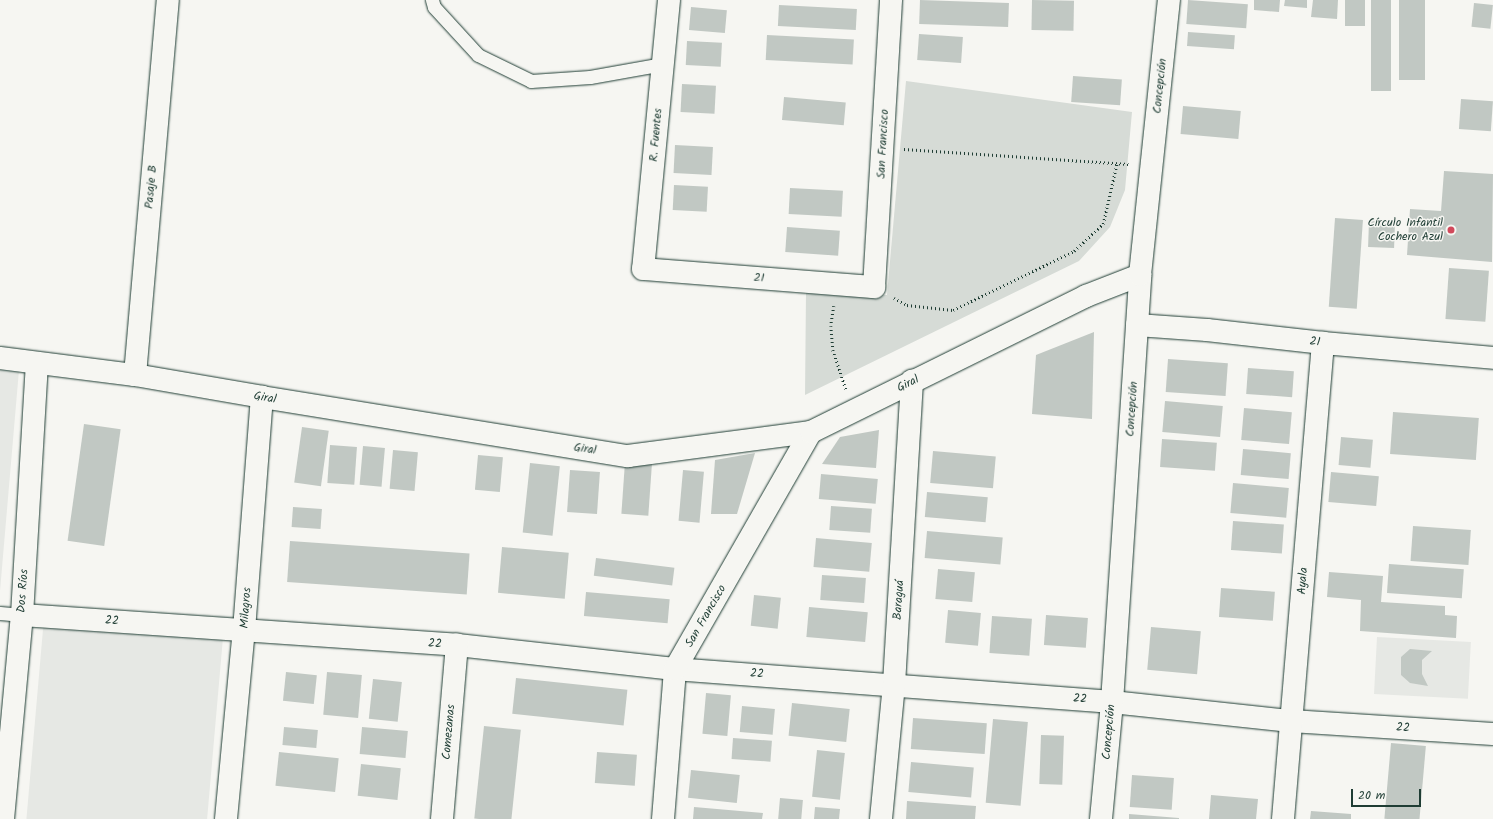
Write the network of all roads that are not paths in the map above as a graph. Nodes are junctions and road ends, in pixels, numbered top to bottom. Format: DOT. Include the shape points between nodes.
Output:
graph roads {
  1 [pos="168,0"];
  2 [pos="432,0"];
  3 [pos="669,0"];
  4 [pos="891,0"];
  5 [pos="1169,0"];
  6 [pos="663,64"];
  7 [pos="643,270"];
  8 [pos="1140,276"];
  9 [pos="874,287"];
  10 [pos="1138,325"];
  11 [pos="1323,343"];
  12 [pos="0,358"];
  13 [pos="1493,358"];
  14 [pos="37,364"];
  15 [pos="135,375"];
  16 [pos="912,381"];
  17 [pos="262,397"];
  18 [pos="811,432"];
  19 [pos="0,613"];
  20 [pos="22,616"];
  21 [pos="244,630"];
  22 [pos="457,645"];
  23 [pos="675,669"];
  24 [pos="894,684"];
  25 [pos="1112,702"];
  26 [pos="1291,721"];
  27 [pos="1493,734"];
  28 [pos="4,762"];
  29 [pos="3,819"];
  30 [pos="226,819"];
  31 [pos="442,819"];
  32 [pos="663,819"];
  33 [pos="881,819"];
  34 [pos="1101,819"];
  35 [pos="1283,819"];
  1 -- 15 [label="street, Pasaje B"];
  2 -- 6 [label="lane" via="434,7 478,55 531,82 590,77"];
  3 -- 6 [label="street, R. Fuentes"];
  4 -- 9 [label="street, San Francisco"];
  5 -- 8 [label="street, Concepción"];
  6 -- 7 [label="street, R. Fuentes"];
  7 -- 9 [label="street, 21"];
  8 -- 10 [label="street, Concepción"];
  8 -- 16 [label="street, Giral" via="1086,296"];
  10 -- 11 [label="street, 21"];
  10 -- 25 [label="street, Concepción"];
  11 -- 13 [label="street, 21"];
  11 -- 26 [label="street, Ayala"];
  12 -- 14 [label="street, Giral"];
  14 -- 15 [label="street, Giral"];
  14 -- 20 [label="street, Dos Ríos"];
  15 -- 17 [label="street, Giral"];
  16 -- 18 [label="street, Giral"];
  16 -- 24 [label="street, Baraguá"];
  17 -- 18 [label="street, Giral" via="628,456"];
  17 -- 21 [label="street, Milagros"];
  18 -- 23 [label="street, San Francisco"];
  19 -- 20 [label="lane"];
  20 -- 21 [label="street, 22"];
  20 -- 28 [label="street, Dos Ríos"];
  21 -- 22 [label="street, 22"];
  21 -- 30 [label="street, Milagros"];
  22 -- 23 [label="street, 22"];
  22 -- 31 [label="street, Comezanas"];
  23 -- 24 [label="street, 22"];
  23 -- 32 [label="street, San Francisco"];
  24 -- 25 [label="street, 22"];
  24 -- 33 [label="street, Baraguá"];
  25 -- 26 [label="street, 22"];
  25 -- 34 [label="street, Concepción"];
  26 -- 27 [label="street, 22"];
  26 -- 35 [label="street, Ayala"];
  28 -- 29 [label="street, Dos Ríos"];
}
